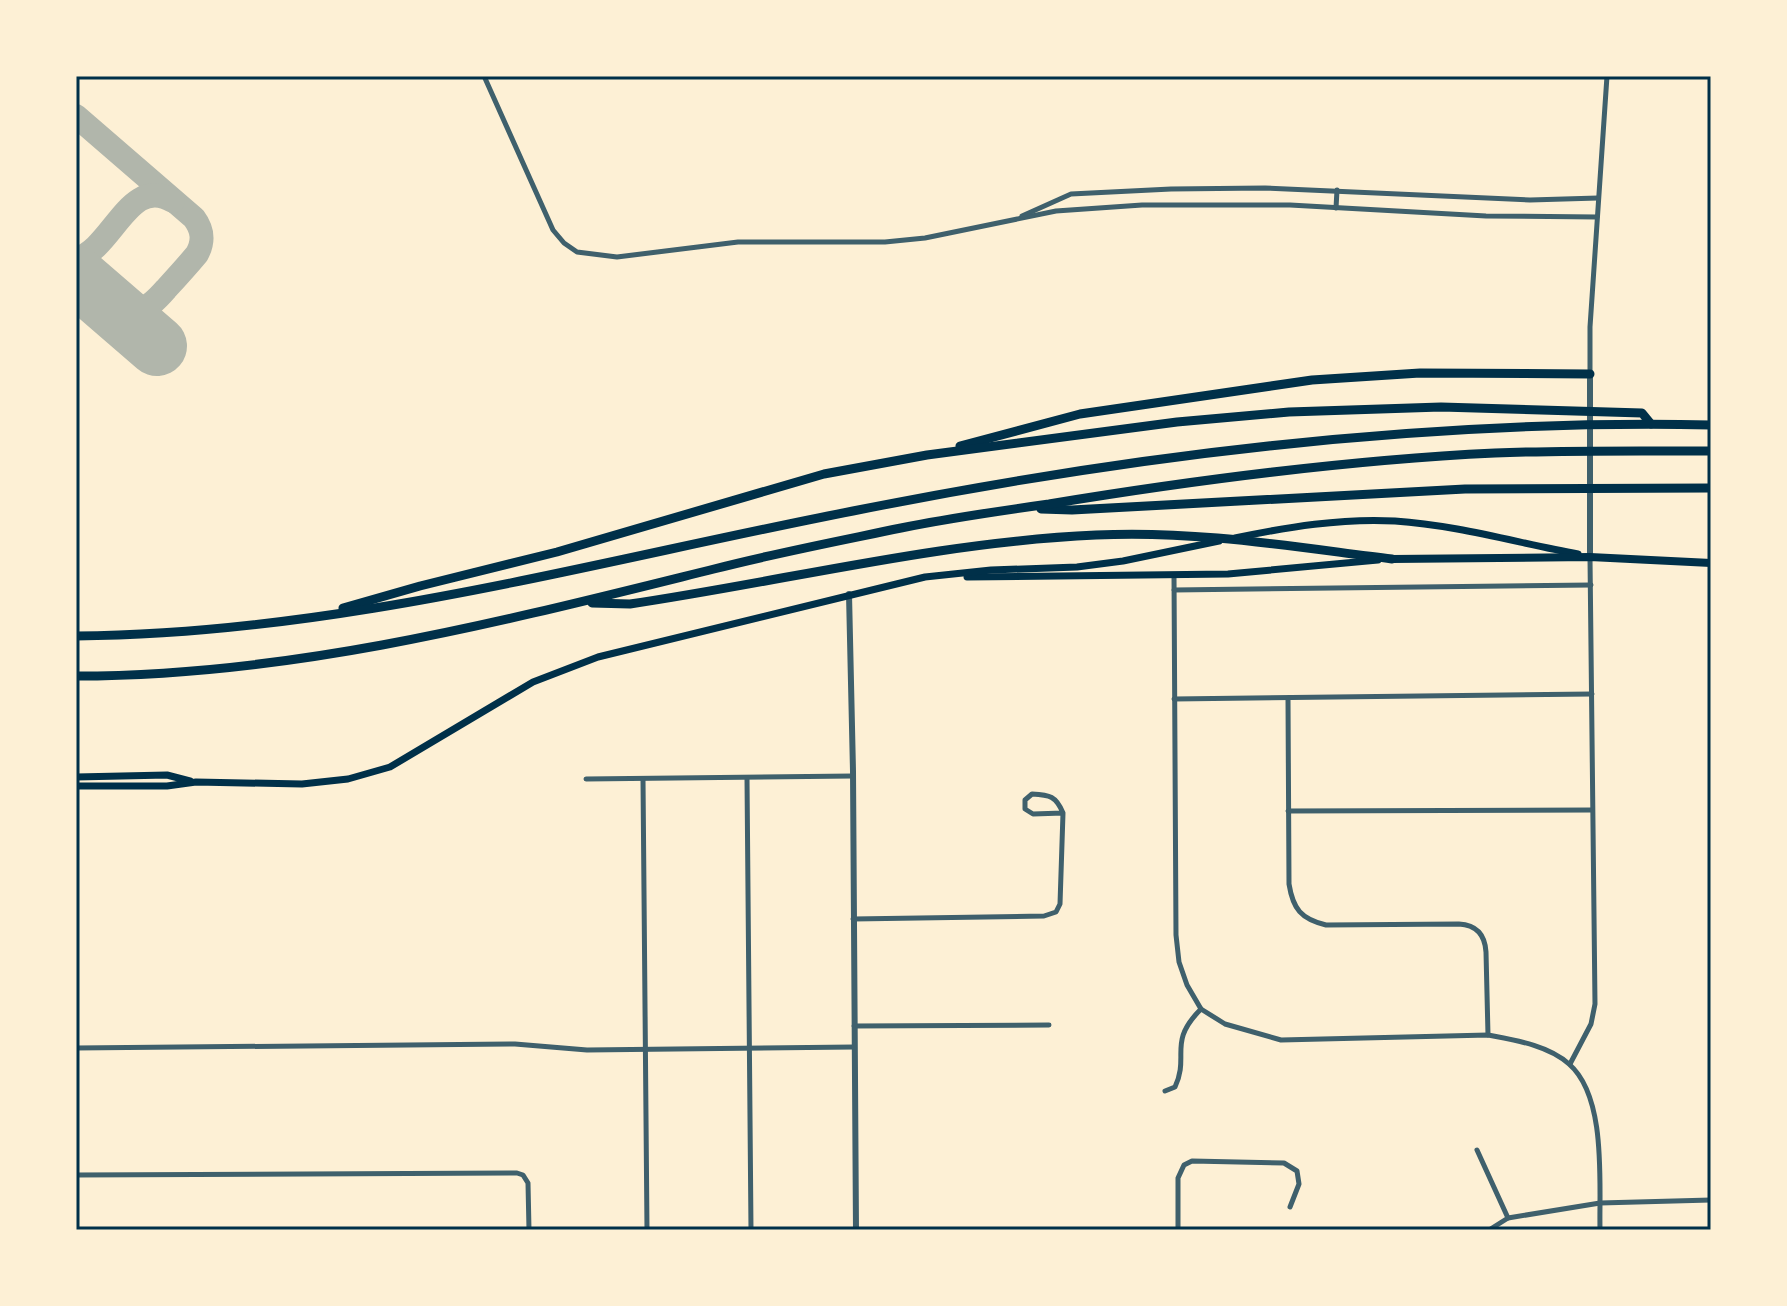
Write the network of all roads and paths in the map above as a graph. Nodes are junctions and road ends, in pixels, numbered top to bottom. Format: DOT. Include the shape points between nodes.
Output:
graph roads {
  1 [pos="484,76"];
  2 [pos="1607,76"];
  3 [pos="1142,190"];
  4 [pos="1337,190"];
  5 [pos="1598,198"];
  6 [pos="1142,205"];
  7 [pos="1336,208"];
  8 [pos="1597,217"];
  9 [pos="1014,220"];
  10 [pos="1590,374"];
  11 [pos="1651,424"];
  12 [pos="1711,425"];
  13 [pos="1711,451"];
  14 [pos="927,455"];
  15 [pos="1711,488"];
  16 [pos="1018,508"];
  17 [pos="1590,557"];
  18 [pos="1392,559"];
  19 [pos="1711,563"];
  20 [pos="1174,576"];
  21 [pos="925,577"];
  22 [pos="1591,585"];
  23 [pos="1174,590"];
  24 [pos="849,594"];
  25 [pos="581,602"];
  26 [pos="307,619"];
  27 [pos="76,636"];
  28 [pos="76,676"];
  29 [pos="1592,694"];
  30 [pos="1711,697"];
  31 [pos="1288,698"];
  32 [pos="1174,699"];
  33 [pos="853,776"];
  34 [pos="76,777"];
  35 [pos="747,778"];
  36 [pos="586,779"];
  37 [pos="643,779"];
  38 [pos="196,782"];
  39 [pos="76,786"];
  40 [pos="1592,810"];
  41 [pos="1288,811"];
  42 [pos="1063,813"];
  43 [pos="853,919"];
  44 [pos="1201,1009"];
  45 [pos="1049,1025"];
  46 [pos="854,1026"];
  47 [pos="1488,1035"];
  48 [pos="854,1047"];
  49 [pos="76,1048"];
  50 [pos="750,1048"];
  51 [pos="646,1049"];
  52 [pos="1570,1064"];
  53 [pos="1165,1091"];
  54 [pos="1477,1150"];
  55 [pos="76,1175"];
  56 [pos="1711,1200"];
  57 [pos="1600,1203"];
  58 [pos="1290,1207"];
  59 [pos="1508,1218"];
  60 [pos="529,1230"];
  61 [pos="647,1230"];
  62 [pos="751,1230"];
  63 [pos="856,1230"];
  64 [pos="1178,1230"];
  65 [pos="1489,1230"];
  66 [pos="1600,1230"];
  1 -- 9 [label="street" via="553,230 577,252 617,257 738,242 885,242"];
  2 -- 5 [label="street"];
  3 -- 4 [label="street"];
  3 -- 6 [label="street"];
  3 -- 9 [label="street" via="1071,194"];
  4 -- 5 [label="street" via="1453,198"];
  4 -- 7 [label="street"];
  5 -- 8 [label="street"];
  6 -- 7 [label="street"];
  6 -- 9 [label="street" via="1069,209"];
  7 -- 8 [label="street"];
  8 -- 10 [label="street"];
  10 -- 14 [label="highway" via="1420,373 1312,380 1080,414"];
  10 -- 17 [label="street"];
  11 -- 12 [label="highway"];
  11 -- 14 [label="highway" via="1642,413 1608,411 1441,407 1289,412"];
  11 -- 26 [label="highway" via="1439,431 1153,461 865,508 490,587"];
  13 -- 16 [label="highway" via="1571,450 1396,461"];
  14 -- 26 [label="highway" via="824,474"];
  15 -- 16 [label="highway" via="1465,489 1072,510"];
  16 -- 25 [label="highway" via="805,548"];
  17 -- 18 [label="main road"];
  17 -- 19 [label="main road"];
  17 -- 21 [label="main road" via="1439,527 1340,521 1077,567"];
  17 -- 22 [label="street"];
  18 -- 20 [label="main road"];
  18 -- 25 [label="highway" via="1237,539 1098,535 951,549 630,604"];
  19 -- 30 [label="street"];
  20 -- 21 [label="main road"];
  20 -- 23 [label="street"];
  21 -- 24 [label="main road"];
  22 -- 23 [label="street"];
  22 -- 29 [label="street"];
  23 -- 32 [label="street"];
  24 -- 33 [label="street"];
  24 -- 38 [label="main road" via="567,668 533,682 390,767 302,784"];
  25 -- 28 [label="highway" via="280,663"];
  26 -- 27 [label="highway"];
  29 -- 31 [label="street"];
  29 -- 40 [label="street"];
  31 -- 32 [label="street"];
  31 -- 41 [label="street"];
  32 -- 44 [label="street" via="1176,935 1179,962"];
  33 -- 35 [label="street"];
  33 -- 43 [label="street"];
  34 -- 38 [label="main road" via="167,775"];
  35 -- 37 [label="street"];
  35 -- 50 [label="street"];
  36 -- 37 [label="street"];
  37 -- 51 [label="street"];
  38 -- 39 [label="main road"];
  40 -- 41 [label="street"];
  40 -- 52 [label="street" via="1595,1004"];
  41 -- 47 [label="street" via="1292,901 1309,920 1326,925 1470,924 1480,931 1486,952"];
  42 -- 42 [label="street" via="1051,795 1032,794 1025,800 1025,809 1033,814"];
  42 -- 43 [label="street" via="1056,912"];
  43 -- 46 [label="street"];
  44 -- 47 [label="street" via="1225,1024 1281,1040"];
  44 -- 53 [label="street" via="1179,1045 1179,1078"];
  45 -- 46 [label="street"];
  46 -- 48 [label="street"];
  47 -- 52 [label="street" via="1537,1048"];
  48 -- 50 [label="street"];
  48 -- 63 [label="street"];
  49 -- 51 [label="street" via="515,1044"];
  50 -- 51 [label="street"];
  50 -- 62 [label="street"];
  51 -- 61 [label="street"];
  52 -- 57 [label="street" via="1596,1121"];
  54 -- 59 [label="street"];
  55 -- 60 [label="street" via="517,1173 528,1183"];
  56 -- 57 [label="street"];
  57 -- 59 [label="street"];
  57 -- 66 [label="street"];
  58 -- 64 [label="street" via="1299,1184 1297,1171 1284,1163 1192,1161 1178,1178"];
  59 -- 65 [label="street"];
}
